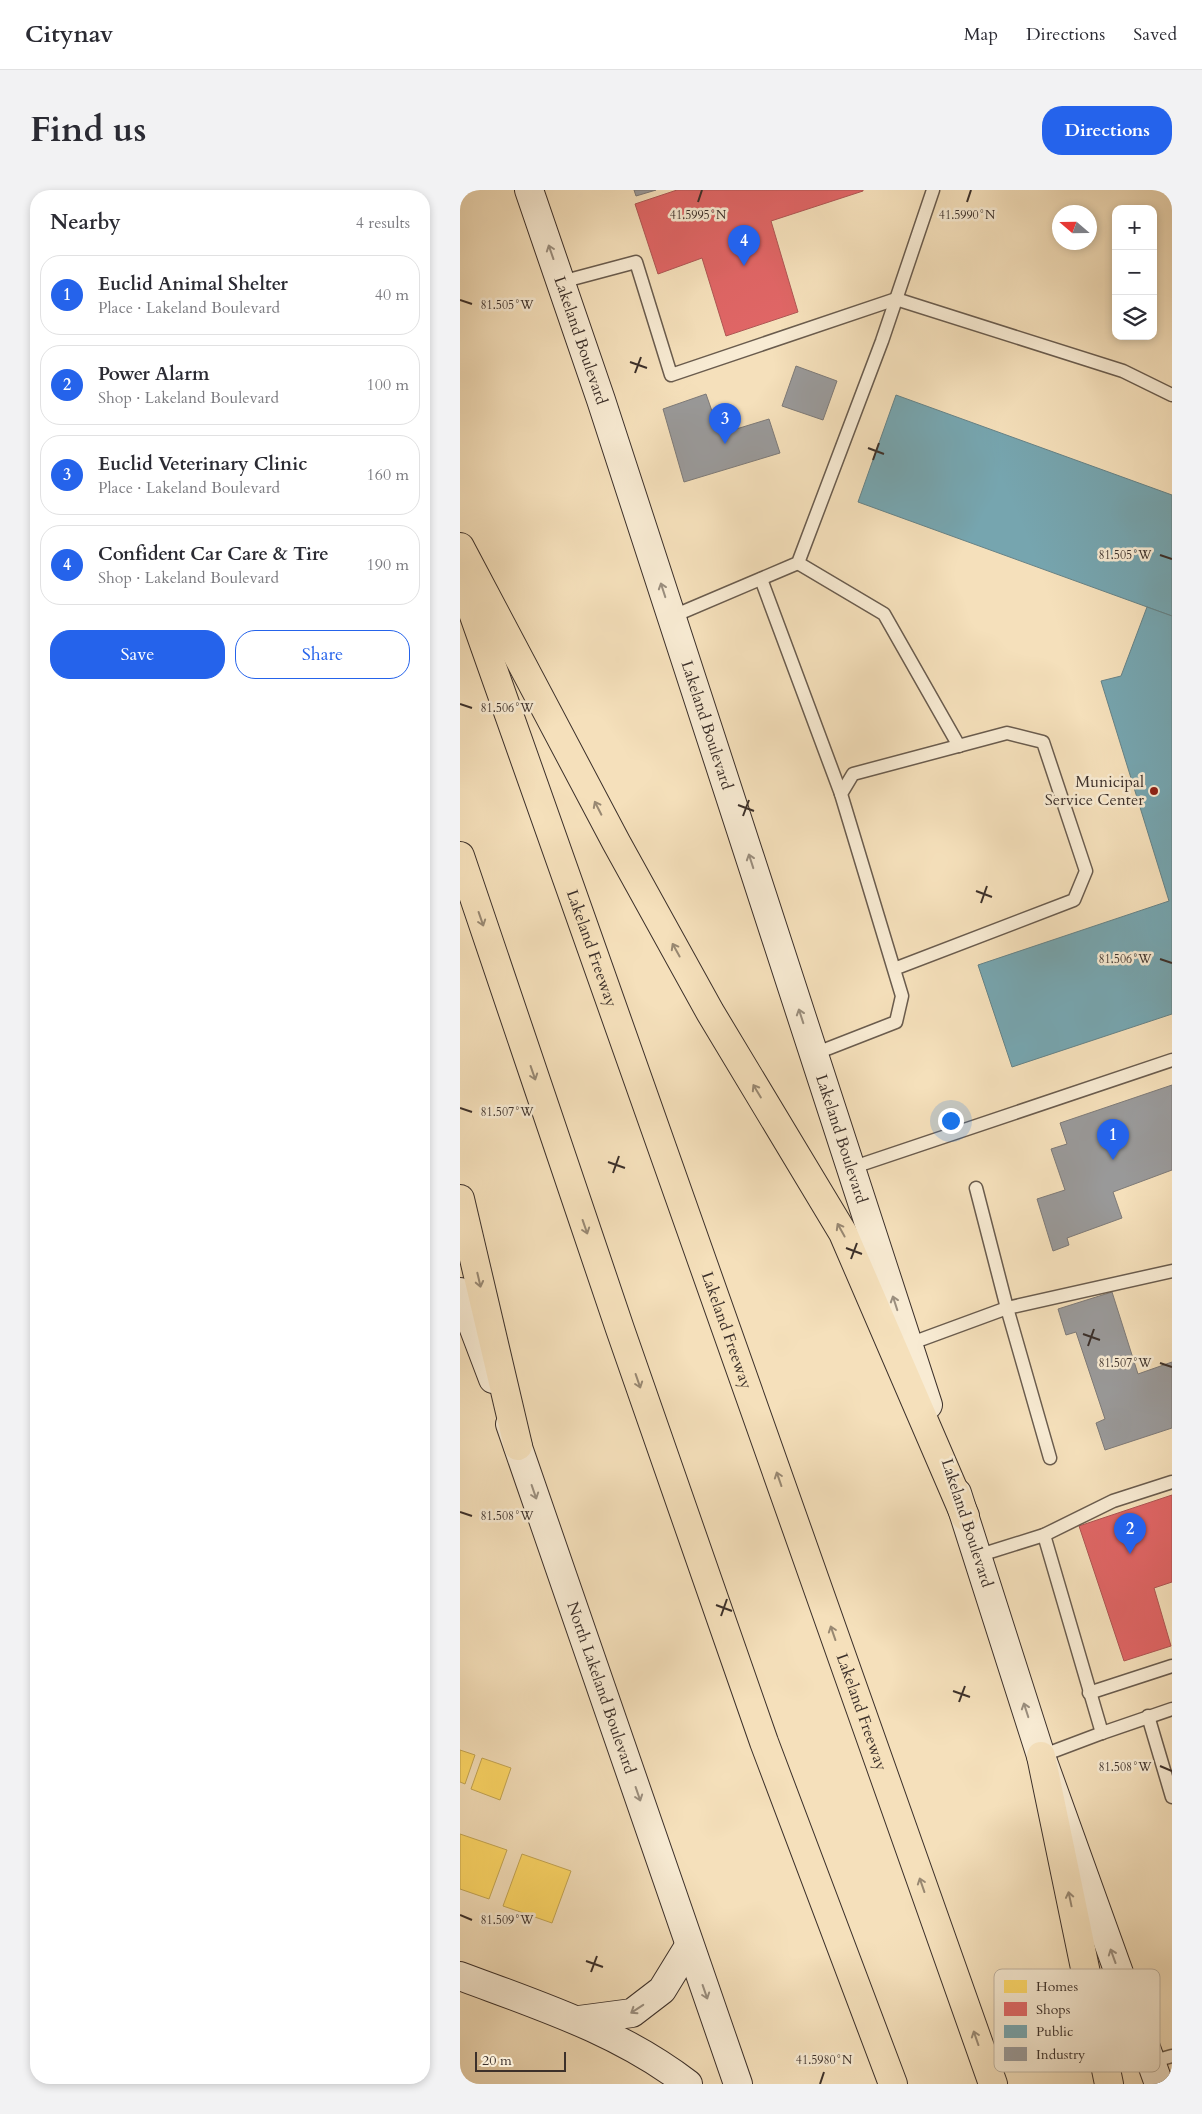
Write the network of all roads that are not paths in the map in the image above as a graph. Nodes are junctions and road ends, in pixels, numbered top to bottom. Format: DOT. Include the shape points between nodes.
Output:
graph roads {
  1 [pos="530,190"];
  2 [pos="933,190"];
  3 [pos="561,282"];
  4 [pos="896,299"];
  5 [pos="1172,395"];
  6 [pos="460,547"];
  7 [pos="798,563"];
  8 [pos="460,576"];
  9 [pos="761,579"];
  10 [pos="671,617"];
  11 [pos="959,746"];
  12 [pos="841,794"];
  13 [pos="460,856"];
  14 [pos="894,969"];
  15 [pos="814,1054"];
  16 [pos="1172,1060"];
  17 [pos="851,1168"];
  18 [pos="976,1188"];
  19 [pos="460,1199"];
  20 [pos="1172,1271"];
  21 [pos="460,1292"];
  22 [pos="1008,1308"];
  23 [pos="909,1344"];
  24 [pos="518,1446"];
  25 [pos="1050,1458"];
  26 [pos="1172,1482"];
  27 [pos="965,1516"];
  28 [pos="1044,1535"];
  29 [pos="978,1556"];
  30 [pos="1172,1666"];
  31 [pos="1089,1693"];
  32 [pos="1172,1709"];
  33 [pos="1148,1716"];
  34 [pos="1102,1732"];
  35 [pos="1041,1756"];
  36 [pos="1172,1797"];
  37 [pos="689,1946"];
  38 [pos="1085,1969"];
  39 [pos="1123,1969"];
  40 [pos="460,1976"];
  41 [pos="578,2020"];
  42 [pos="688,2084"];
  43 [pos="738,2084"];
  44 [pos="893,2084"];
  45 [pos="993,2084"];
  3 -- 1 [label="street, Lakeland Boulevard, one-way"];
  2 -- 4 [label="lane"];
  3 -- 4 [label="lane" via="636,262 671,375"];
  10 -- 3 [label="street, Lakeland Boulevard, one-way"];
  4 -- 5 [label="lane" via="1122,371"];
  4 -- 7 [label="lane"];
  27 -- 6 [label="highway, one-way" via="843,1233 705,1003"];
  7 -- 9 [label="lane"];
  7 -- 11 [label="lane" via="884,614"];
  45 -- 8 [label="highway, Lakeland Freeway, one-way"];
  9 -- 10 [label="lane"];
  9 -- 12 [label="lane"];
  15 -- 10 [label="street, Lakeland Boulevard, one-way"];
  11 -- 12 [label="lane" via="853,774"];
  11 -- 14 [label="lane" via="1008,733 1043,742 1086,871 1074,900"];
  12 -- 14 [label="lane"];
  13 -- 44 [label="highway, one-way" via="764,1742"];
  14 -- 15 [label="lane" via="902,996 896,1022"];
  15 -- 17 [label="street, Lakeland Boulevard"];
  16 -- 17 [label="lane"];
  23 -- 17 [label="street, Lakeland Boulevard, one-way"];
  18 -- 22 [label="lane"];
  19 -- 24 [label="highway, one-way"];
  20 -- 22 [label="lane"];
  21 -- 24 [label="street, North Lakeland Boulevard"];
  22 -- 23 [label="lane"];
  22 -- 25 [label="lane"];
  23 -- 27 [label="street, Lakeland Boulevard"];
  24 -- 37 [label="street, North Lakeland Boulevard, one-way"];
  26 -- 28 [label="lane" via="1113,1500"];
  27 -- 29 [label="street, Lakeland Boulevard"];
  28 -- 29 [label="lane"];
  28 -- 31 [label="lane"];
  35 -- 29 [label="street, Lakeland Boulevard, one-way"];
  30 -- 31 [label="lane"];
  31 -- 34 [label="lane"];
  32 -- 33 [label="lane"];
  33 -- 34 [label="lane"];
  33 -- 36 [label="lane"];
  34 -- 35 [label="lane"];
  38 -- 35 [label="highway, one-way"];
  39 -- 35 [label="street, Lakeland Boulevard, one-way"];
  37 -- 41 [label="street, one-way" via="662,1990 632,2013"];
  37 -- 43 [label="street, North Lakeland Boulevard, one-way"];
  40 -- 41 [label="street"];
  41 -- 42 [label="street" via="658,2061"];
}
